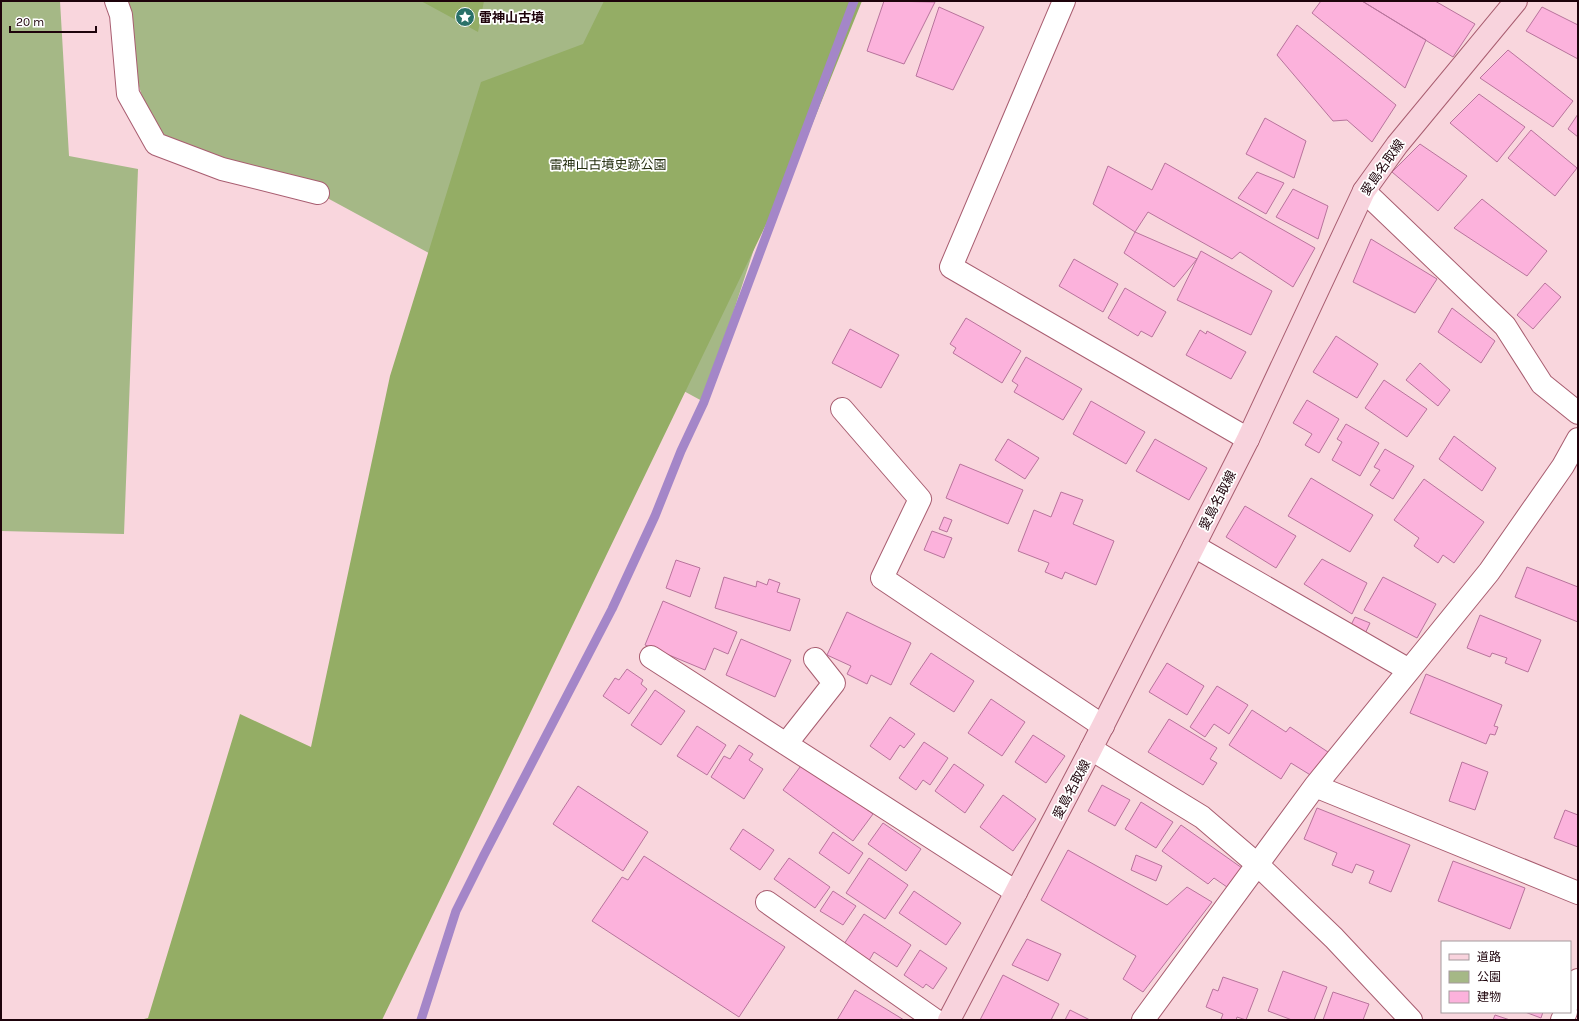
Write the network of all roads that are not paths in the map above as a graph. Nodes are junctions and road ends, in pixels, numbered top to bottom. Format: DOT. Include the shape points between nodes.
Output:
graph roads {
  1 [pos="116,1"];
  2 [pos="1064,1"];
  3 [pos="1516,1"];
  4 [pos="1364,191"];
  5 [pos="318,193"];
  6 [pos="842,409"];
  7 [pos="1578,413"];
  8 [pos="1248,439"];
  9 [pos="1578,439"];
  10 [pos="1194,546"];
  11 [pos="651,657"];
  12 [pos="815,659"];
  13 [pos="1409,670"];
  14 [pos="1103,726"];
  15 [pos="786,744"];
  16 [pos="1091,749"];
  17 [pos="1315,786"];
  18 [pos="1258,865"];
  19 [pos="1016,892"];
  20 [pos="1578,893"];
  21 [pos="767,902"];
  22 [pos="1578,980"];
  23 [pos="1571,998"];
  24 [pos="1392,1012"];
  25 [pos="934,1020"];
  26 [pos="949,1020"];
  27 [pos="1143,1020"];
  28 [pos="1411,1020"];
  1 -- 5 [label="street" via="121,16 128,94 156,144 222,169"];
  2 -- 8 [label="street" via="951,267"];
  3 -- 4 [label="main road, 愛島名取線" via="1397,145"];
  4 -- 7 [label="street" via="1505,326 1542,384"];
  4 -- 8 [label="main road, 愛島名取線"];
  6 -- 14 [label="street" via="920,499 882,578"];
  8 -- 10 [label="main road, 愛島名取線"];
  9 -- 13 [label="street" via="1563,466 1489,572"];
  10 -- 13 [label="street"];
  10 -- 14 [label="main road, 愛島名取線"];
  11 -- 15 [label="street"];
  12 -- 15 [label="street" via="834,683"];
  13 -- 17 [label="street"];
  14 -- 16 [label="main road, 愛島名取線"];
  15 -- 19 [label="street"];
  16 -- 18 [label="street" via="1202,817"];
  16 -- 19 [label="main road, 愛島名取線"];
  17 -- 18 [label="street"];
  17 -- 20 [label="street"];
  18 -- 24 [label="street" via="1334,938"];
  18 -- 27 [label="street"];
  19 -- 26 [label="main road, 愛島名取線"];
  21 -- 25 [label="street"];
  22 -- 23 [label="street"];
  24 -- 28 [label="street"];
}
